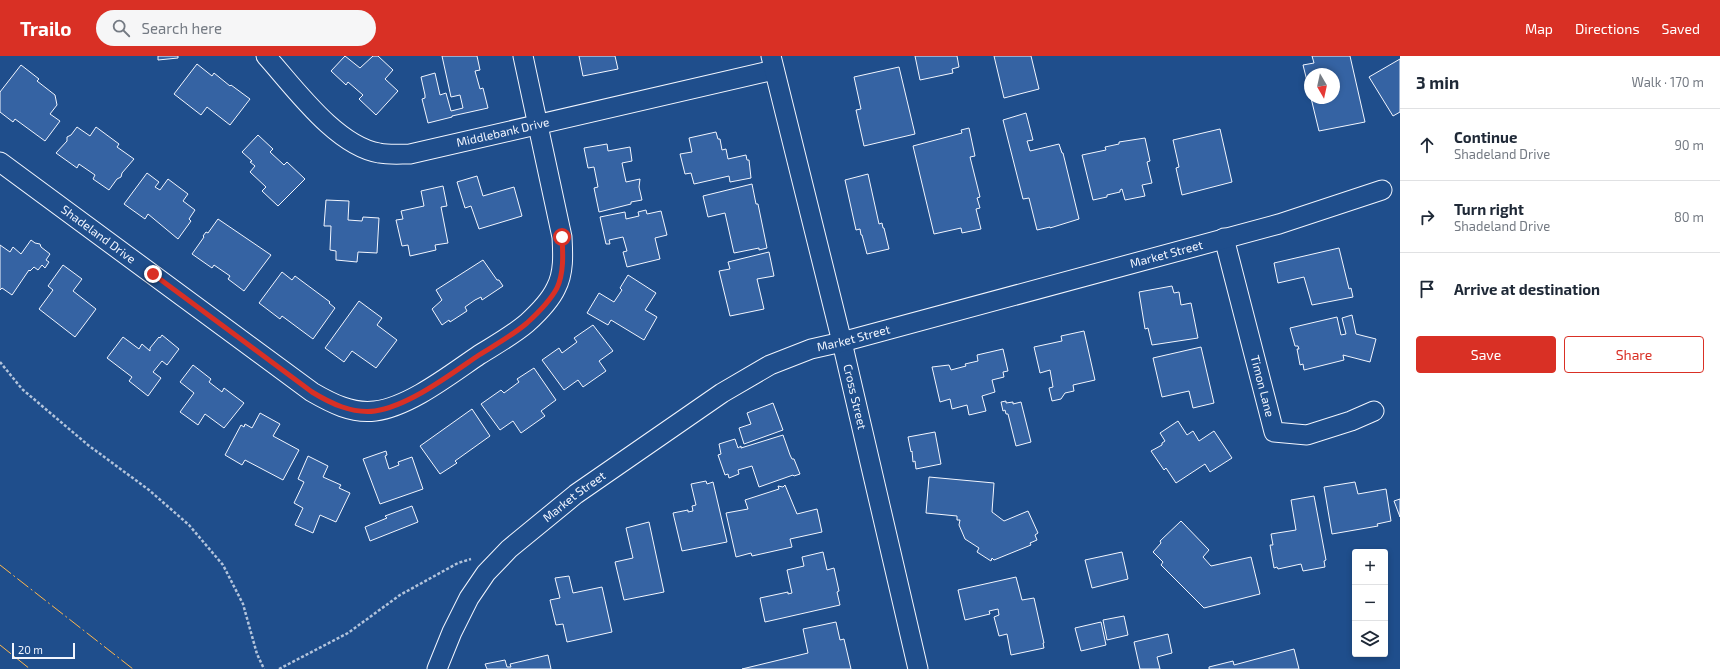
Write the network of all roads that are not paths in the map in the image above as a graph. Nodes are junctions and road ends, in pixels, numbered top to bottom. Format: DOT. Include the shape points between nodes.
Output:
graph roads {
  1 [pos="266,56"];
  2 [pos="523,56"];
  3 [pos="772,63"];
  4 [pos="539,124"];
  5 [pos="0,162"];
  6 [pos="1382,190"];
  7 [pos="1224,238"];
  8 [pos="842,342"];
  9 [pos="1374,411"];
  10 [pos="437,669"];
  11 [pos="918,669"];
  1 -- 4 [label="street, Middlebank Drive" via="326,122 352,143 379,153 410,154"];
  2 -- 4 [label="street, Shadeland Drive"];
  3 -- 4 [label="street, Middlebank Drive"];
  3 -- 8 [label="street, Cross Street"];
  4 -- 5 [label="street, Shadeland Drive" via="562,237 563,261 557,288 543,308 526,324 418,394 399,404 374,411 332,404 312,392"];
  6 -- 7 [label="street, Market Street" via="1279,224"];
  7 -- 8 [label="street, Market Street"];
  7 -- 9 [label="street, Timon Lane" via="1274,432 1307,435"];
  8 -- 10 [label="street, Market Street" via="811,349 770,365 722,393 570,498 508,549 486,573 469,598"];
  8 -- 11 [label="street, Cross Street"];
}
